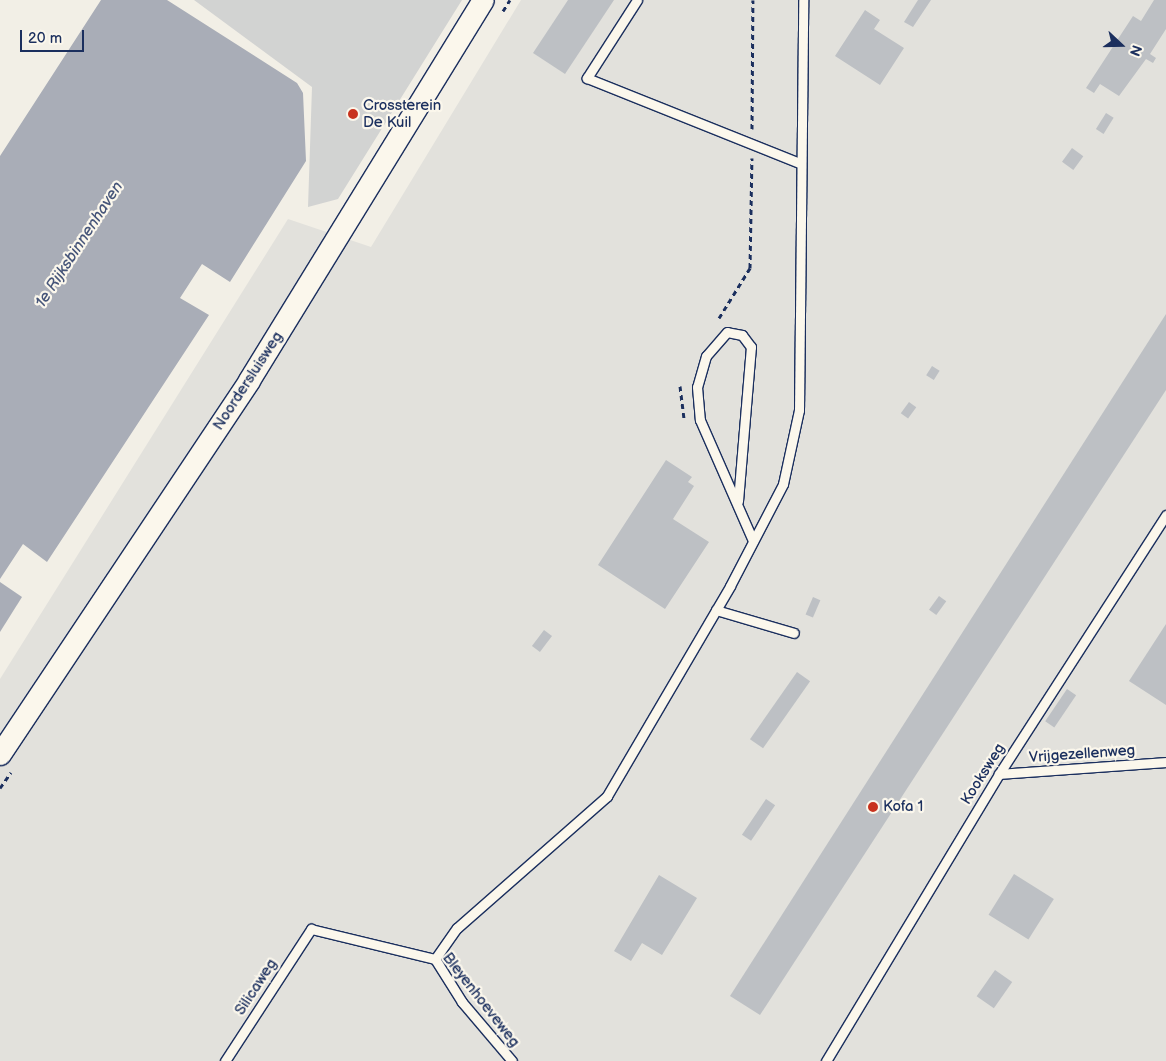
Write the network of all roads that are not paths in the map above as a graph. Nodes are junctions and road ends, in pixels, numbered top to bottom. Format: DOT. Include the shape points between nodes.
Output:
graph roads {
  1 [pos="483,0"];
  2 [pos="637,0"];
  3 [pos="803,0"];
  4 [pos="800,163"];
  5 [pos="738,502"];
  6 [pos="1166,516"];
  7 [pos="753,541"];
  8 [pos="716,610"];
  9 [pos="794,633"];
  10 [pos="0,754"];
  11 [pos="1166,762"];
  12 [pos="999,774"];
  13 [pos="311,929"];
  14 [pos="434,959"];
  15 [pos="225,1061"];
  16 [pos="512,1061"];
  17 [pos="826,1061"];
  1 -- 10 [label="street, Noordersluisweg" via="244,388"];
  2 -- 4 [label="lane" via="587,78"];
  3 -- 4 [label="lane"];
  4 -- 7 [label="lane" via="799,410 783,484"];
  5 -- 5 [label="lane" via="700,420 697,387 706,356 727,332 742,335 751,347"];
  5 -- 7 [label="lane"];
  6 -- 12 [label="lane, Kooksweg"];
  7 -- 8 [label="lane"];
  8 -- 9 [label="lane"];
  8 -- 14 [label="lane" via="607,796 457,928"];
  11 -- 12 [label="lane, Vrijgezellenweg"];
  12 -- 17 [label="lane, Kooksweg"];
  13 -- 14 [label="lane, Bleyenhoeveweg"];
  13 -- 15 [label="lane, Silicaweg"];
  14 -- 16 [label="lane, Bleyenhoeveweg" via="462,1002"];
}
